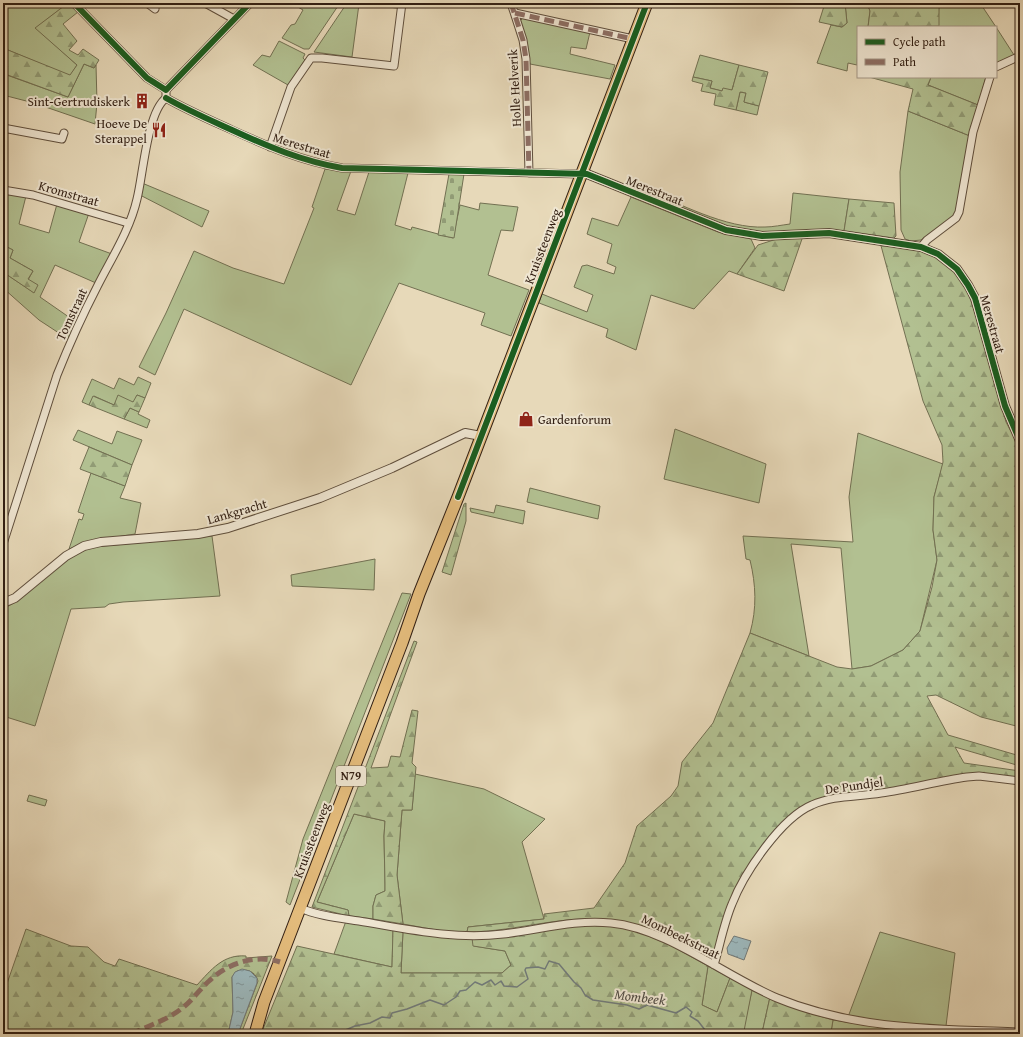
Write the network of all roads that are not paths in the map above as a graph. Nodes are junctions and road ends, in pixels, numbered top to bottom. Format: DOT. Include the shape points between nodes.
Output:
graph roads {
  1 [pos="74,3"];
  2 [pos="147,3"];
  3 [pos="205,3"];
  4 [pos="250,3"];
  5 [pos="402,3"];
  6 [pos="511,3"];
  7 [pos="647,3"];
  8 [pos="155,9"];
  9 [pos="515,13"];
  10 [pos="234,19"];
  11 [pos="632,40"];
  12 [pos="1020,56"];
  13 [pos="997,67"];
  14 [pos="990,78"];
  15 [pos="166,90"];
  16 [pos="166,98"];
  17 [pos="3,128"];
  18 [pos="64,133"];
  19 [pos="270,147"];
  20 [pos="529,173"];
  21 [pos="581,174"];
  22 [pos="3,190"];
  23 [pos="128,223"];
  24 [pos="921,247"];
  25 [pos="481,436"];
  26 [pos="1020,442"];
  27 [pos="3,544"];
  28 [pos="3,603"];
  29 [pos="1020,781"];
  30 [pos="300,908"];
  31 [pos="714,965"];
  32 [pos="264,1002"];
  33 [pos="1020,1032"];
  34 [pos="249,1034"];
  35 [pos="255,1034"];
  1 -- 15 [label="street" via="147,78"];
  2 -- 8 [label="street"];
  3 -- 10 [label="street"];
  4 -- 10 [label="street"];
  5 -- 19 [label="street" via="394,66 311,58 291,87"];
  6 -- 9 [label="street, Holle Helverik"];
  7 -- 11 [label="main road, Kruissteenweg / N79"];
  9 -- 11 [label="street"];
  9 -- 20 [label="street, Holle Helverik" via="526,58"];
  10 -- 15 [label="street"];
  11 -- 21 [label="main road, Kruissteenweg / N79"];
  12 -- 13 [label="street"];
  14 -- 24 [label="street" via="974,132 959,212 956,218"];
  15 -- 16 [label="street"];
  16 -- 19 [label="street, Merestraat"];
  16 -- 23 [label="street, Tomstraat" via="162,101 151,126 137,200"];
  17 -- 18 [label="street" via="62,139"];
  19 -- 20 [label="street, Merestraat" via="314,163 342,168"];
  20 -- 21 [label="street, Merestraat"];
  21 -- 24 [label="street, Merestraat" via="587,174 726,230 762,236 829,233"];
  21 -- 25 [label="main road, Kruissteenweg / N79"];
  22 -- 23 [label="street, Kromstraat" via="34,195"];
  23 -- 27 [label="street, Tomstraat" via="113,260 97,286 62,362"];
  24 -- 26 [label="street, Merestraat" via="947,261 968,285 979,310 1008,416"];
  25 -- 28 [label="street, Lankgracht" via="465,433 392,468 320,498 228,528 198,534 101,542 84,546 66,556 15,598"];
  25 -- 30 [label="main road, Kruissteenweg / N79"];
  29 -- 31 [label="street, De Pundjel" via="979,776 963,778 830,799 805,809 789,820 739,887 729,911"];
  30 -- 31 [label="street, Mombeekstraat" via="443,935 502,934 589,922 628,924 656,935"];
  30 -- 32 [label="main road, Kruissteenweg / N79"];
  31 -- 33 [label="street, Mombeekstraat" via="777,998 839,1018 885,1026"];
  32 -- 34 [label="main road, Kruissteenweg / N79"];
  32 -- 35 [label="main road, Kruissteenweg / N79"];
}
